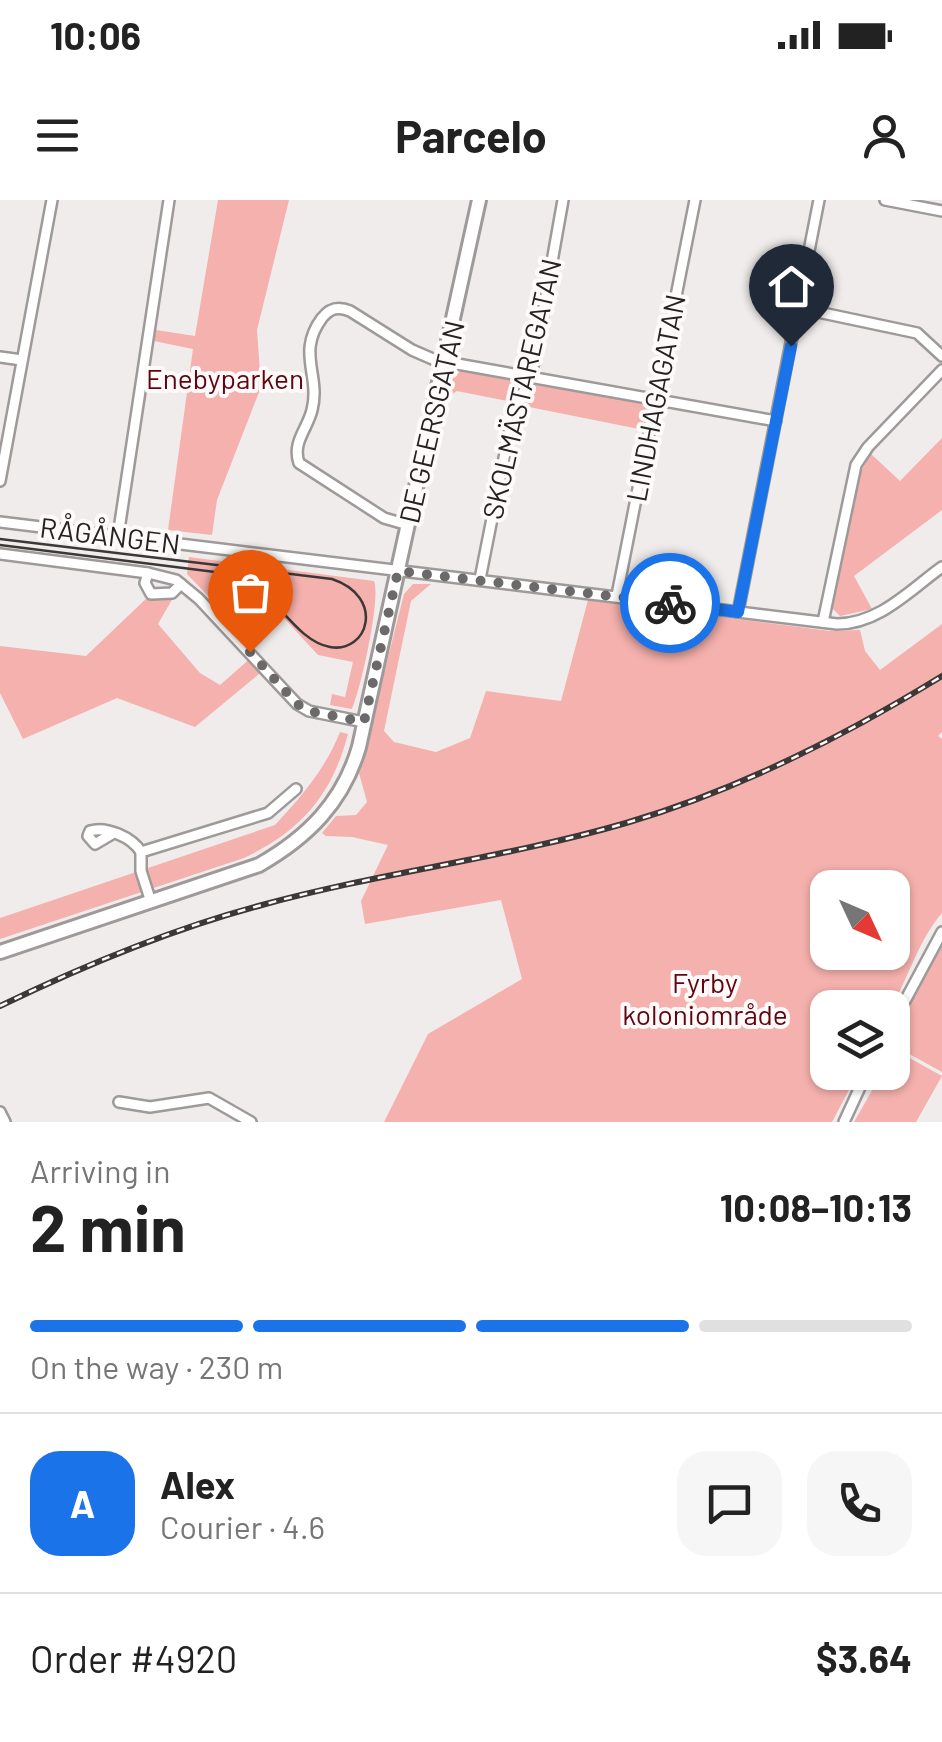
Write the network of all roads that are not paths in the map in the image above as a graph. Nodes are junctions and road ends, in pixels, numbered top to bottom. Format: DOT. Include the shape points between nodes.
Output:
graph roads {
  1 [pos="52,200"];
  2 [pos="170,200"];
  3 [pos="479,200"];
  4 [pos="564,200"];
  5 [pos="695,200"];
  6 [pos="820,200"];
  7 [pos="885,200"];
  8 [pos="942,211"];
  9 [pos="798,308"];
  10 [pos="942,356"];
  11 [pos="0,357"];
  12 [pos="22,360"];
  13 [pos="445,362"];
  14 [pos="942,370"];
  15 [pos="530,378"];
  16 [pos="656,398"];
  17 [pos="776,421"];
  18 [pos="0,482"];
  19 [pos="0,522"];
  20 [pos="408,525"];
  21 [pos="118,536"];
  22 [pos="0,554"];
  23 [pos="942,567"];
  24 [pos="398,571"];
  25 [pos="148,573"];
  26 [pos="480,579"];
  27 [pos="181,584"];
  28 [pos="617,595"];
  29 [pos="738,612"];
  30 [pos="823,622"];
  31 [pos="364,722"];
  32 [pos="296,789"];
  33 [pos="112,834"];
  34 [pos="141,852"];
  35 [pos="151,902"];
  36 [pos="942,932"];
  37 [pos="0,952"];
  38 [pos="910,992"];
  39 [pos="859,1090"];
  40 [pos="119,1102"];
  41 [pos="0,1112"];
  42 [pos="5,1122"];
  43 [pos="251,1122"];
  44 [pos="844,1122"];
  1 -- 12 [label="street"];
  2 -- 21 [label="street"];
  3 -- 13 [label="main road, DE GEERSGATAN"];
  4 -- 15 [label="street, SKOLMÄSTAREGATAN"];
  5 -- 16 [label="street, LINDHAGAGATAN"];
  6 -- 9 [label="street"];
  7 -- 8 [label="street"];
  9 -- 10 [label="street" via="912,331"];
  9 -- 17 [label="street"];
  11 -- 12 [label="street"];
  12 -- 18 [label="street"];
  13 -- 15 [label="street"];
  13 -- 20 [label="main road, DE GEERSGATAN"];
  13 -- 20 [label="street" via="340,307 325,314 308,345 313,407 298,442 299,463 384,518"];
  14 -- 30 [label="street" via="856,465"];
  15 -- 16 [label="street"];
  15 -- 26 [label="street, SKOLMÄSTAREGATAN" via="509,433"];
  16 -- 17 [label="street"];
  16 -- 28 [label="street, LINDHAGAGATAN"];
  17 -- 29 [label="street"];
  19 -- 21 [label="street, RÅGÅNGEN"];
  20 -- 24 [label="main road, DE GEERSGATAN"];
  21 -- 24 [label="street, RÅGÅNGEN"];
  22 -- 25 [label="street"];
  23 -- 30 [label="street, RÅGÅNGEN" via="875,616"];
  24 -- 26 [label="street, RÅGÅNGEN"];
  24 -- 31 [label="main road, DE GEERSGATAN"];
  25 -- 27 [label="street"];
  25 -- 27 [label="street" via="151,594 172,593"];
  26 -- 28 [label="street, RÅGÅNGEN"];
  27 -- 31 [label="street" via="297,704"];
  28 -- 29 [label="street, RÅGÅNGEN"];
  29 -- 30 [label="street, RÅGÅNGEN"];
  31 -- 35 [label="main road, DE GEERSGATAN" via="354,765 312,829 258,865"];
  32 -- 34 [label="street" via="268,813"];
  33 -- 34 [label="street" via="134,841"];
  34 -- 35 [label="street"];
  35 -- 37 [label="main road, DE GEERSGATAN"];
  36 -- 38 [label="street"];
  39 -- 44 [label="street"];
  40 -- 43 [label="street" via="150,1108 209,1098"];
  41 -- 42 [label="street"];
}
